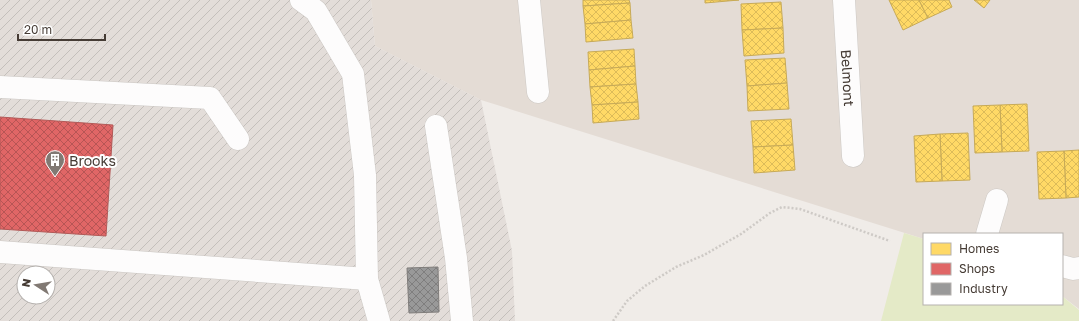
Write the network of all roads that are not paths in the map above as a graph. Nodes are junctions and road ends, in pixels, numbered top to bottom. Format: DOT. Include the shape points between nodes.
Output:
graph roads {
  1 [pos="301,0"];
  2 [pos="529,0"];
  3 [pos="844,0"];
  4 [pos="0,87"];
  5 [pos="538,92"];
  6 [pos="436,126"];
  7 [pos="238,139"];
  8 [pos="853,156"];
  9 [pos="997,200"];
  10 [pos="987,233"];
  11 [pos="0,252"];
  12 [pos="1063,266"];
  13 [pos="1079,268"];
  14 [pos="367,279"];
  15 [pos="379,321"];
  16 [pos="462,321"];
  1 -- 14 [label="street" via="316,11 353,74 365,175"];
  2 -- 5 [label="street"];
  3 -- 8 [label="street, Belmont"];
  4 -- 7 [label="street" via="210,98"];
  6 -- 16 [label="street" via="456,258"];
  9 -- 10 [label="street"];
  11 -- 14 [label="street"];
  12 -- 13 [label="street"];
  14 -- 15 [label="street"];
}
